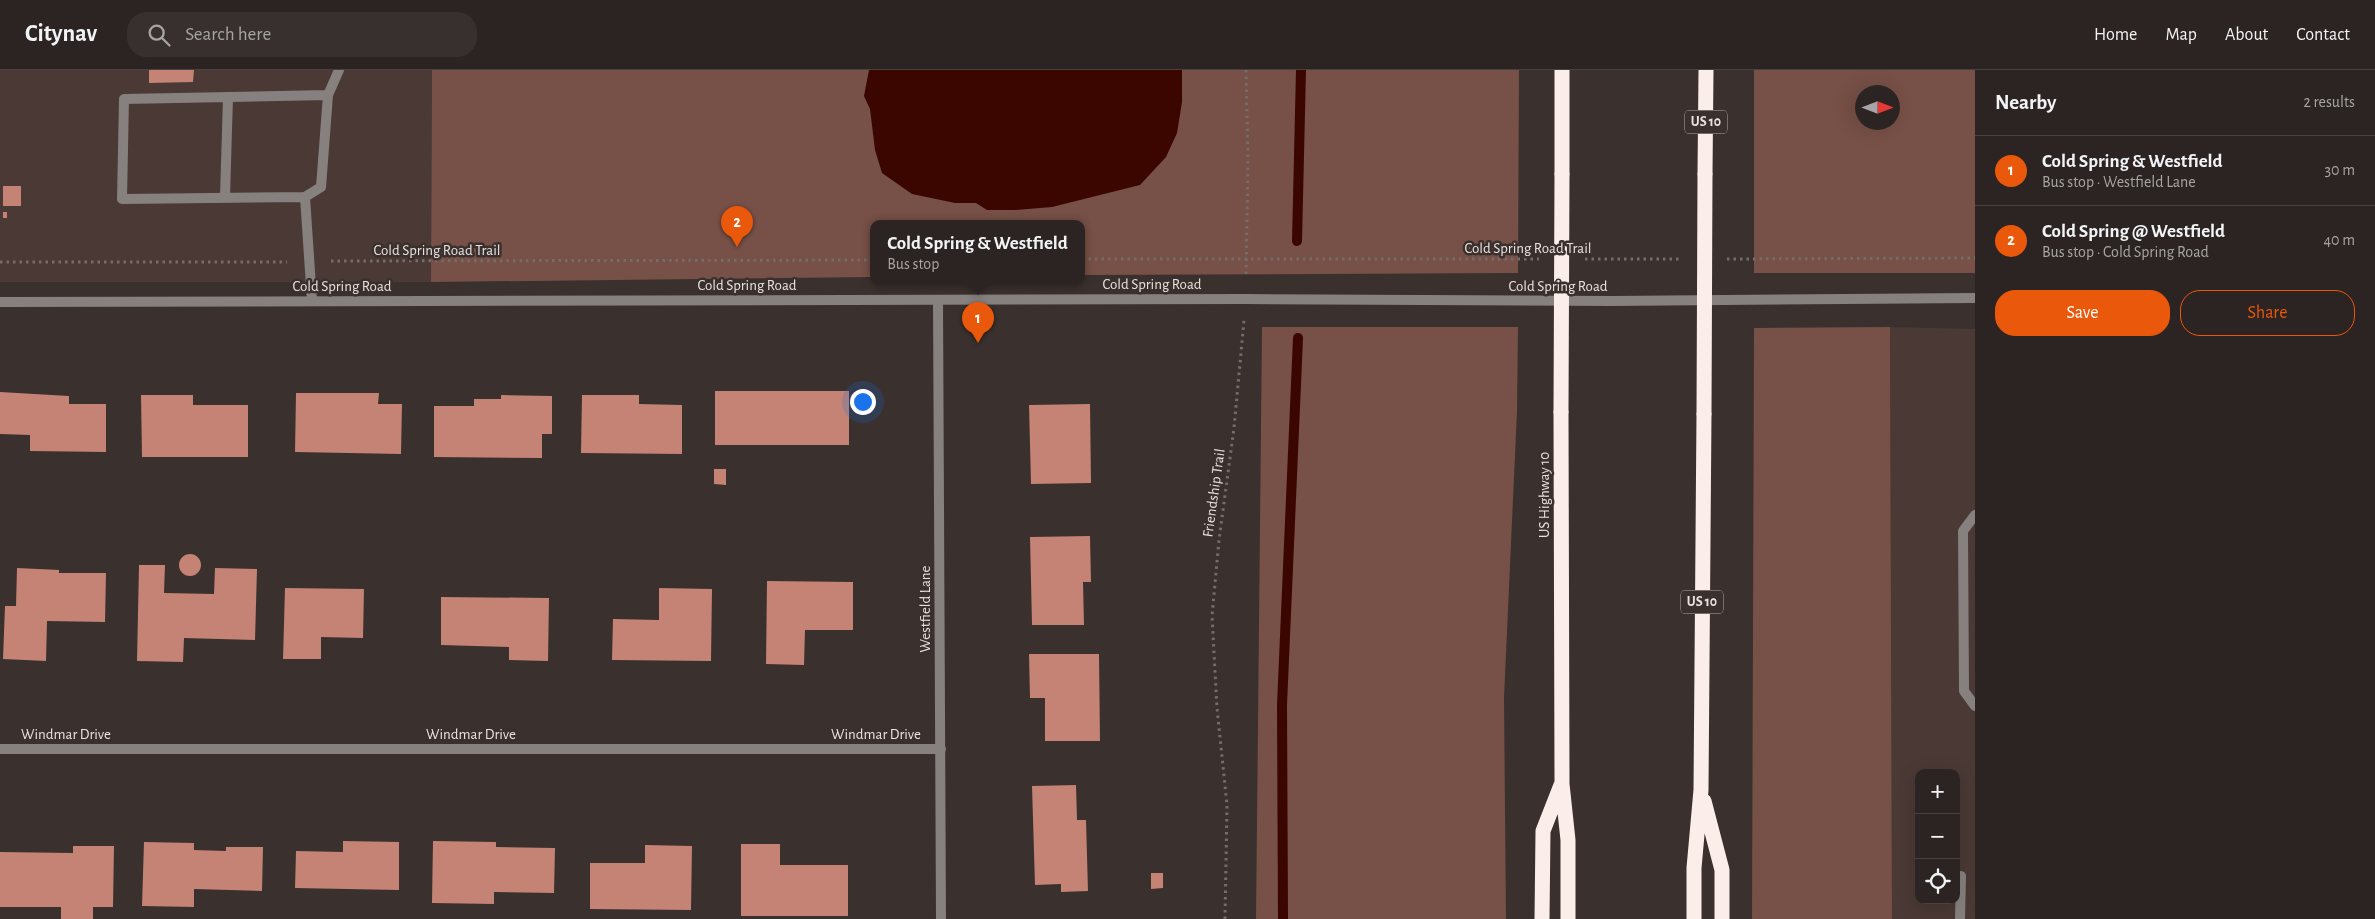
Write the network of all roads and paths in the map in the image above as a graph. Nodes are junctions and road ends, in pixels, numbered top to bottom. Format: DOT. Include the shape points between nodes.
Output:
graph roads {
  1 [pos="339,70"];
  2 [pos="1246,70"];
  3 [pos="1562,70"];
  4 [pos="1706,70"];
  5 [pos="328,95"];
  6 [pos="228,97"];
  7 [pos="225,197"];
  8 [pos="305,197"];
  9 [pos="1975,258"];
  10 [pos="1085,259"];
  11 [pos="1247,259"];
  12 [pos="1546,259"];
  13 [pos="1576,259"];
  14 [pos="1686,259"];
  15 [pos="1726,259"];
  16 [pos="870,260"];
  17 [pos="311,261"];
  18 [pos="0,262"];
  19 [pos="1975,298"];
  20 [pos="1245,299"];
  21 [pos="938,300"];
  22 [pos="312,301"];
  23 [pos="0,302"];
  24 [pos="1975,515"];
  25 [pos="1975,706"];
  26 [pos="0,749"];
  27 [pos="941,749"];
  28 [pos="1562,784"];
  29 [pos="1701,790"];
  30 [pos="1960,904"];
  31 [pos="941,919"];
  32 [pos="1225,919"];
  33 [pos="1542,919"];
  34 [pos="1568,919"];
  35 [pos="1694,919"];
  36 [pos="1722,919"];
  37 [pos="1960,919"];
  1 -- 5 [label="street"];
  2 -- 11 [label="path, Friendship Trail"];
  3 -- 28 [label="highway, US Highway 10, bridge"];
  4 -- 29 [label="highway, US 10, bridge"];
  5 -- 6 [label="street"];
  5 -- 8 [label="street" via="321,187"];
  6 -- 7 [label="street"];
  6 -- 7 [label="street" via="124,98 122,199"];
  7 -- 8 [label="street"];
  8 -- 17 [label="street"];
  9 -- 15 [label="path"];
  10 -- 11 [label="path, Cold Spring Road Trail"];
  11 -- 12 [label="path, Cold Spring Road Trail"];
  11 -- 20 [label="path, Friendship Trail"];
  13 -- 14 [label="path, Cold Spring Road Trail"];
  16 -- 17 [label="path, Cold Spring Road Trail"];
  17 -- 18 [label="path, Cold Spring Road Trail"];
  17 -- 22 [label="street"];
  19 -- 20 [label="street, Cold Spring Road" via="1611,301"];
  20 -- 21 [label="street, Cold Spring Road"];
  20 -- 32 [label="path, Friendship Trail" via="1212,616 1227,805"];
  21 -- 22 [label="street, Cold Spring Road"];
  21 -- 27 [label="street, Westfield Lane"];
  22 -- 23 [label="street, Cold Spring Road"];
  24 -- 25 [label="street" via="1963,530 1964,691"];
  26 -- 27 [label="street, Windmar Drive"];
  27 -- 31 [label="street, Westfield Lane"];
  28 -- 33 [label="highway" via="1544,830"];
  28 -- 34 [label="highway, US Highway 10" via="1568,840"];
  29 -- 35 [label="highway, US 10" via="1694,868"];
  29 -- 36 [label="highway" via="1722,870"];
  30 -- 37 [label="street"];
}
